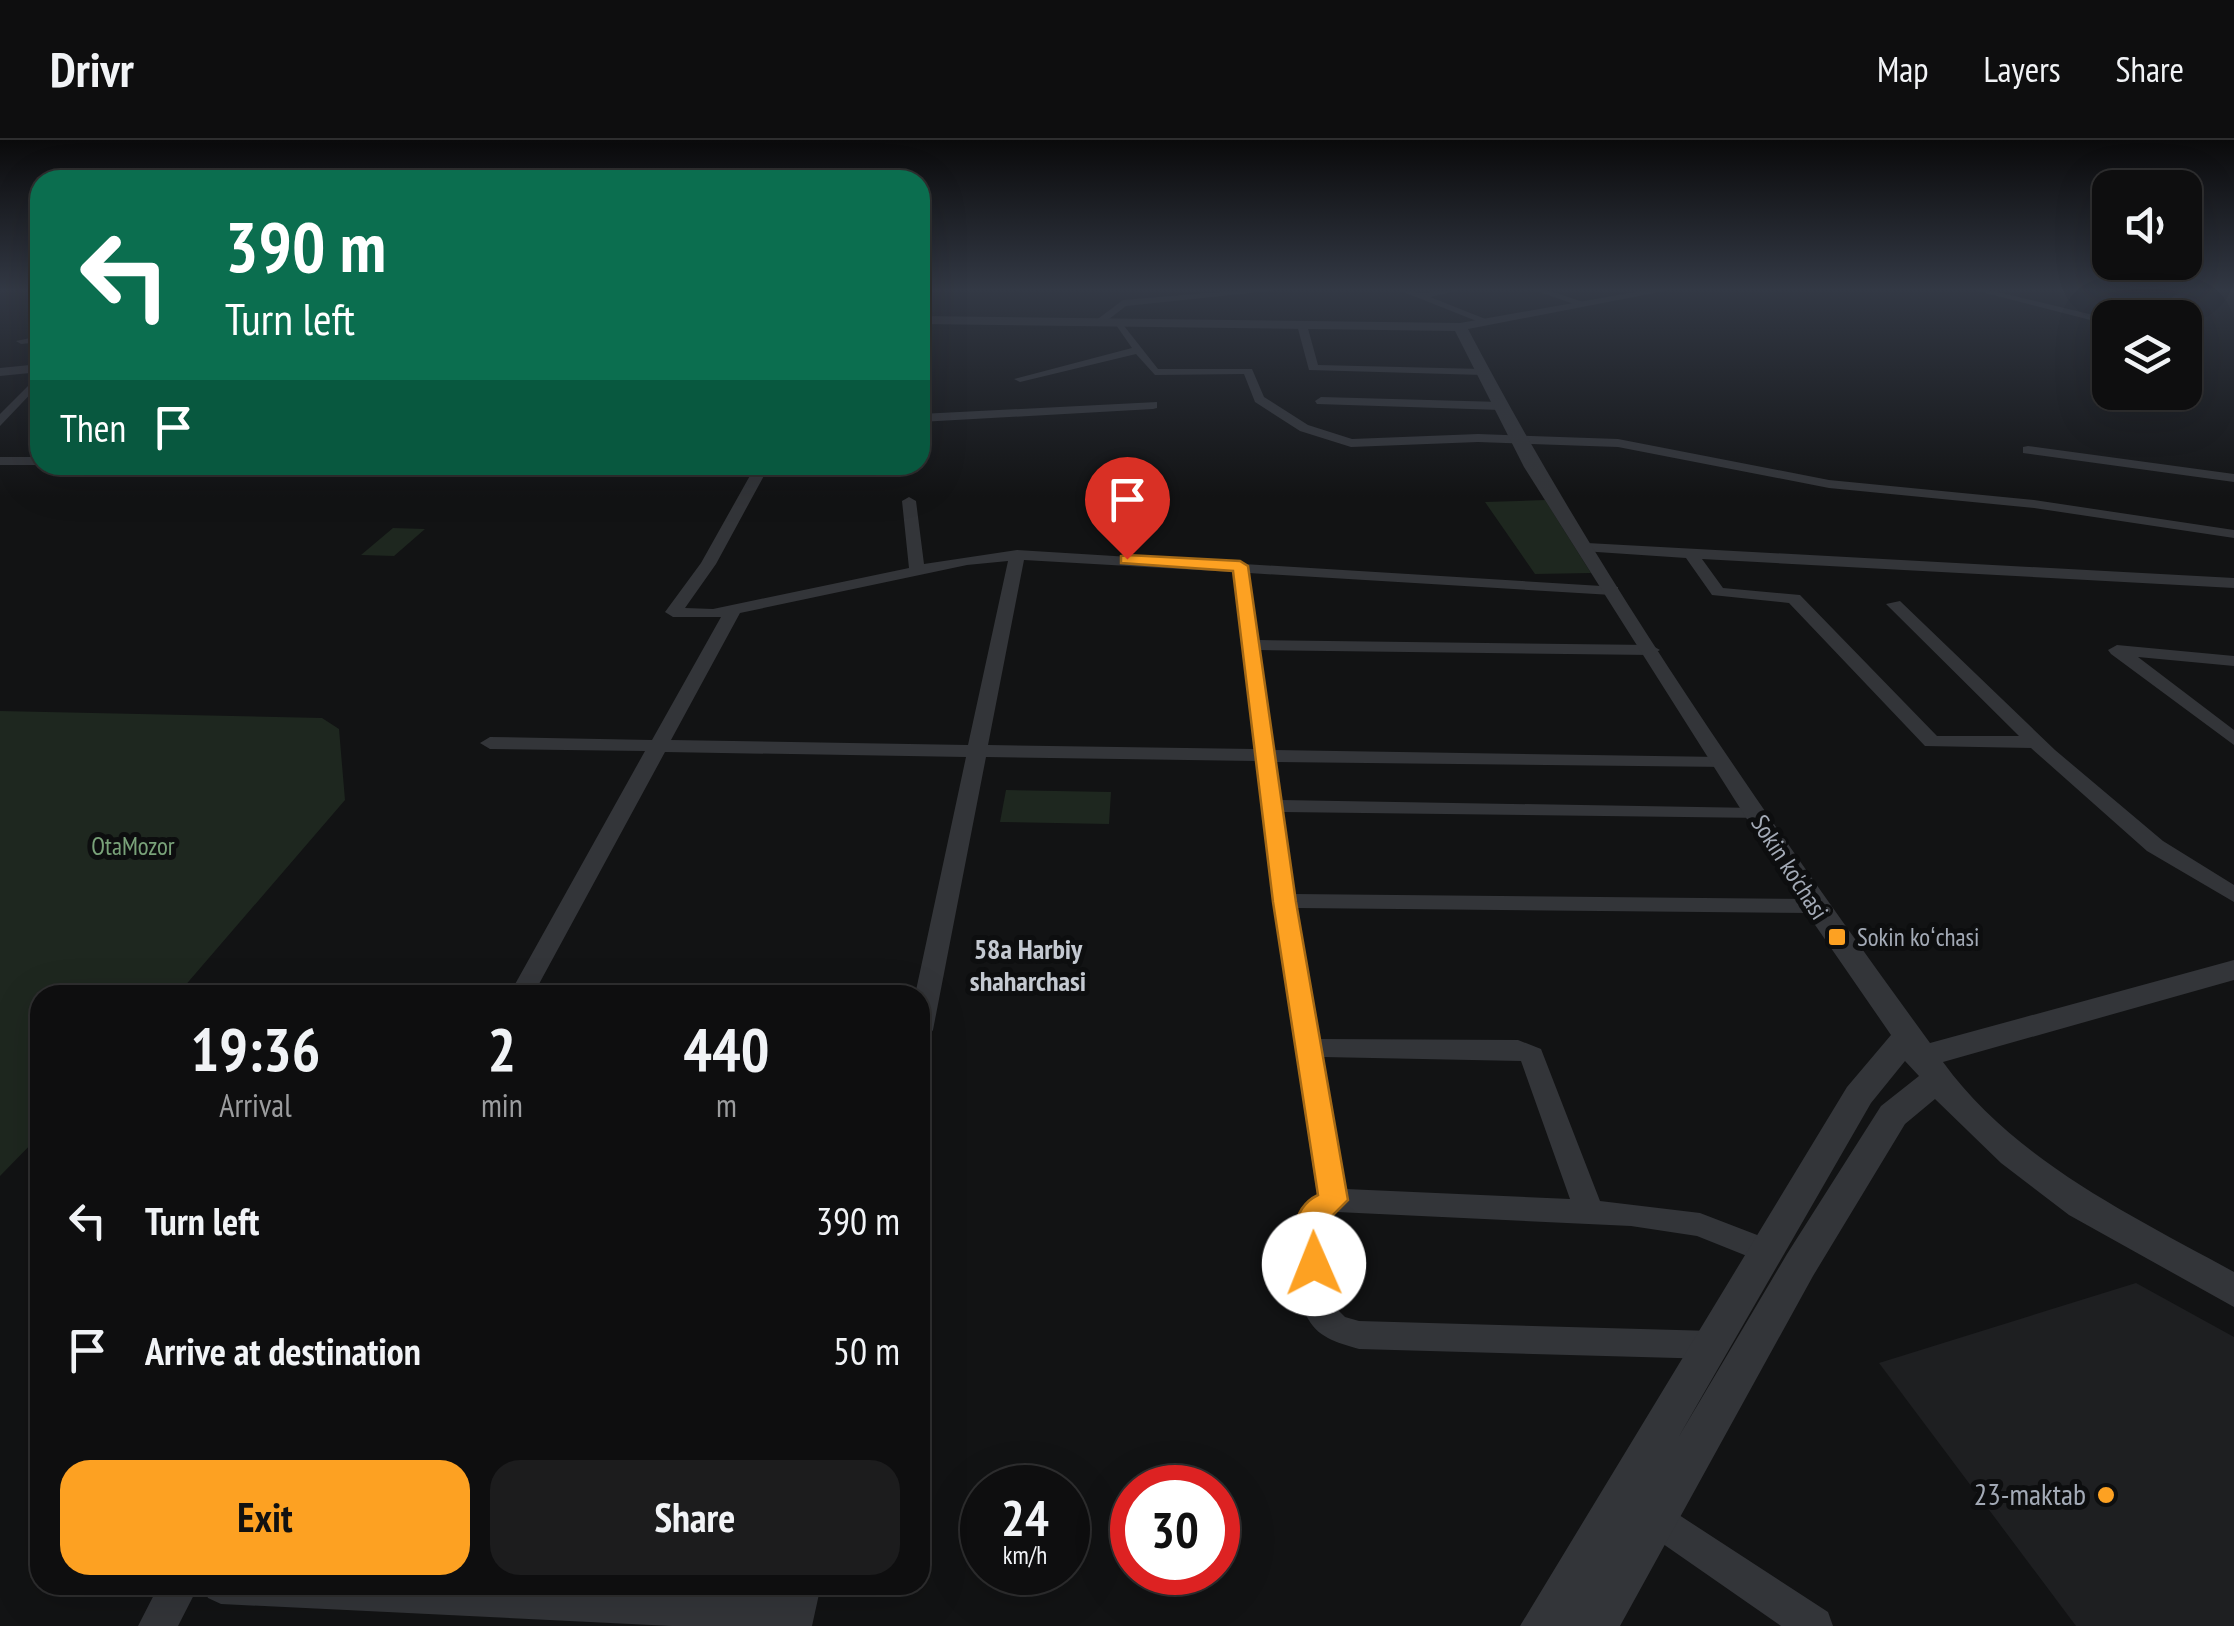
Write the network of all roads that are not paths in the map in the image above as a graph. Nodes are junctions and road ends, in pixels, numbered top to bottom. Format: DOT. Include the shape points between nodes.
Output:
graph roads {
  1 [pos="1105,358"];
  2 [pos="1145,358"];
  3 [pos="1310,358"];
  4 [pos="1476,358"];
  5 [pos="30,369"];
  6 [pos="0,372"];
  7 [pos="1483,372"];
  8 [pos="1020,379"];
  9 [pos="30,388"];
  10 [pos="1321,401"];
  11 [pos="1153,405"];
  12 [pos="1501,406"];
  13 [pos="930,417"];
  14 [pos="0,422"];
  15 [pos="1517,440"];
  16 [pos="2028,450"];
  17 [pos="2234,454"];
  18 [pos="0,461"];
  19 [pos="30,461"];
  20 [pos="756,475"];
  21 [pos="2233,478"];
  22 [pos="908,501"];
  23 [pos="2234,534"];
  24 [pos="1587,548"];
  25 [pos="1690,553"];
  26 [pos="1017,555"];
  27 [pos="1240,566"];
  28 [pos="917,570"];
  29 [pos="2234,583"];
  30 [pos="1612,590"];
  31 [pos="1894,604"];
  32 [pos="733,610"];
  33 [pos="1250,646"];
  34 [pos="1651,650"];
  35 [pos="2234,661"];
  36 [pos="2234,739"];
  37 [pos="490,742"];
  38 [pos="2035,742"];
  39 [pos="660,745"];
  40 [pos="976,748"];
  41 [pos="1264,754"];
  42 [pos="1721,763"];
  43 [pos="1271,806"];
  44 [pos="1756,814"];
  45 [pos="2234,895"];
  46 [pos="1284,902"];
  47 [pos="1816,906"];
  48 [pos="2234,970"];
  49 [pos="526,985"];
  50 [pos="929,985"];
  51 [pos="1308,1048"];
  52 [pos="1920,1058"];
  53 [pos="1333,1200"];
  54 [pos="1589,1212"];
  55 [pos="1767,1252"];
  56 [pos="2234,1292"];
  57 [pos="1713,1345"];
  58 [pos="1656,1518"];
  59 [pos="174,1595"];
  60 [pos="471,1595"];
  61 [pos="797,1608"];
  62 [pos="157,1626"];
  63 [pos="1544,1626"];
  64 [pos="1594,1626"];
  65 [pos="1814,1626"];
  1 -- 8 [label="street"];
  2 -- 15 [label="street" via="1155,372 1248,371 1259,399 1304,428 1340,441"];
  3 -- 7 [label="street" via="1313,368"];
  4 -- 7 [label="street, Sokin ko'chasi"];
  5 -- 6 [label="street"];
  7 -- 12 [label="street, Sokin ko'chasi"];
  9 -- 14 [label="street"];
  10 -- 12 [label="street"];
  11 -- 13 [label="street"];
  12 -- 15 [label="street, Sokin ko'chasi"];
  15 -- 23 [label="street" via="1657,447 1829,484 2034,504"];
  15 -- 24 [label="street, Sokin ko'chasi"];
  16 -- 21 [label="street"];
  17 -- 21 [label="street"];
  18 -- 19 [label="street"];
  20 -- 32 [label="street" via="673,612"];
  22 -- 28 [label="street"];
  24 -- 25 [label="street"];
  24 -- 30 [label="street, Sokin ko'chasi"];
  25 -- 29 [label="street"];
  25 -- 38 [label="street" via="1718,592 1794,598 1932,742"];
  26 -- 27 [label="street"];
  26 -- 28 [label="street"];
  26 -- 40 [label="street"];
  27 -- 30 [label="street"];
  27 -- 33 [label="street"];
  28 -- 32 [label="street"];
  30 -- 34 [label="street, Sokin ko'chasi"];
  31 -- 38 [label="street"];
  32 -- 39 [label="street"];
  33 -- 34 [label="street"];
  33 -- 41 [label="street"];
  34 -- 42 [label="street, Sokin ko'chasi"];
  35 -- 36 [label="street" via="2117,650"];
  37 -- 39 [label="street"];
  38 -- 45 [label="street" via="2155,846"];
  39 -- 40 [label="street"];
  39 -- 49 [label="street"];
  40 -- 41 [label="street"];
  40 -- 50 [label="street"];
  41 -- 42 [label="street"];
  41 -- 43 [label="street"];
  42 -- 44 [label="street, Sokin ko'chasi"];
  43 -- 44 [label="street"];
  43 -- 46 [label="street"];
  44 -- 47 [label="street, Sokin ko'chasi"];
  46 -- 47 [label="street"];
  46 -- 51 [label="street"];
  47 -- 52 [label="street, Sokin ko'chasi"];
  48 -- 52 [label="street"];
  51 -- 53 [label="street"];
  51 -- 54 [label="street" via="1518,1049 1532,1055"];
  52 -- 55 [label="street" via="1859,1095"];
  52 -- 56 [label="street, Sokin ko'chasi" via="2013,1154 2082,1205"];
  52 -- 58 [label="street"];
  53 -- 54 [label="street"];
  53 -- 57 [label="street" via="1316,1209 1309,1224 1322,1315 1335,1328 1359,1335"];
  54 -- 55 [label="street" via="1700,1225"];
  55 -- 57 [label="street"];
  57 -- 63 [label="street"];
  58 -- 64 [label="street"];
  58 -- 65 [label="street"];
  59 -- 62 [label="street"];
  60 -- 61 [label="street"];
}
